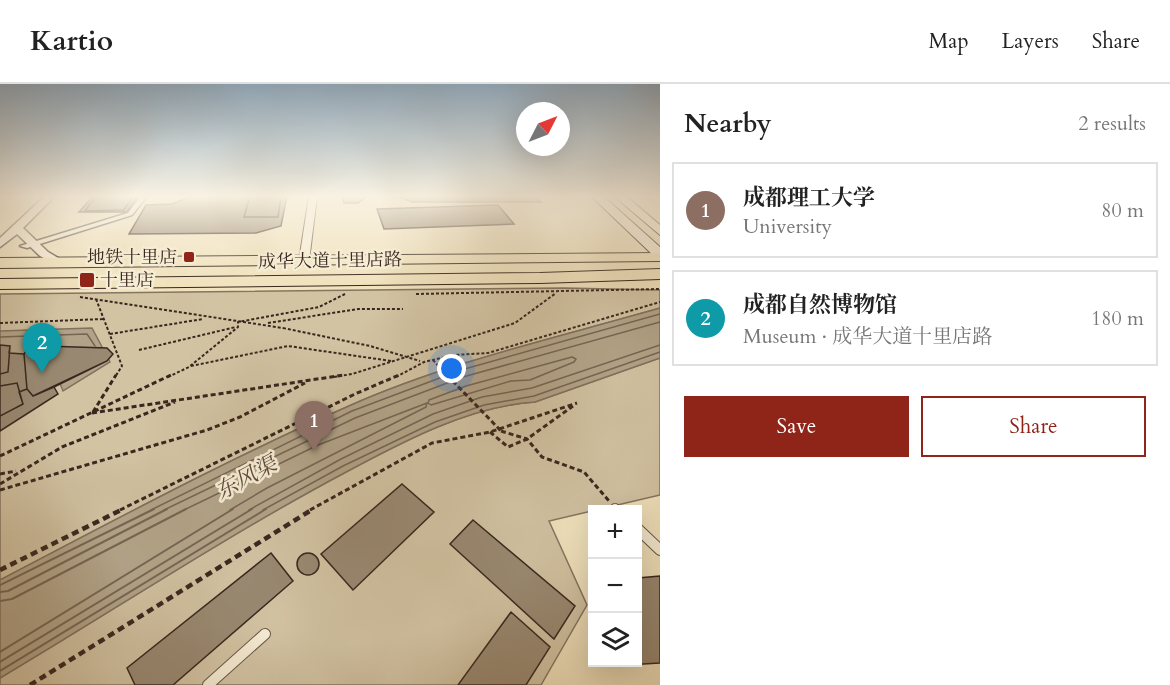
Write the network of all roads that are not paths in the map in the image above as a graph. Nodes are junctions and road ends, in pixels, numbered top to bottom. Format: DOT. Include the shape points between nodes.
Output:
graph roads {
  1 [pos="20,224"];
  2 [pos="97,224"];
  3 [pos="309,224"];
  4 [pos="626,224"];
  5 [pos="16,228"];
  6 [pos="0,244"];
  7 [pos="28,245"];
  8 [pos="660,255"];
  9 [pos="304,261"];
  10 [pos="59,262"];
  11 [pos="0,263"];
  12 [pos="660,274"];
  13 [pos="0,284"];
  14 [pos="642,533"];
  15 [pos="660,550"];
  16 [pos="265,634"];
  17 [pos="208,685"];
  1 -- 5 [label="street"];
  2 -- 7 [label="street"];
  3 -- 9 [label="street"];
  4 -- 8 [label="main road"];
  5 -- 6 [label="street"];
  5 -- 7 [label="street"];
  7 -- 10 [label="street"];
  8 -- 9 [label="main road, 成华大道十里店路"];
  9 -- 10 [label="main road, 成华大道十里店路"];
  10 -- 11 [label="main road, 成华大道十里店路"];
  12 -- 13 [label="main road, 成华大道十里店路"];
  14 -- 15 [label="lane"];
  16 -- 17 [label="lane"];
}
